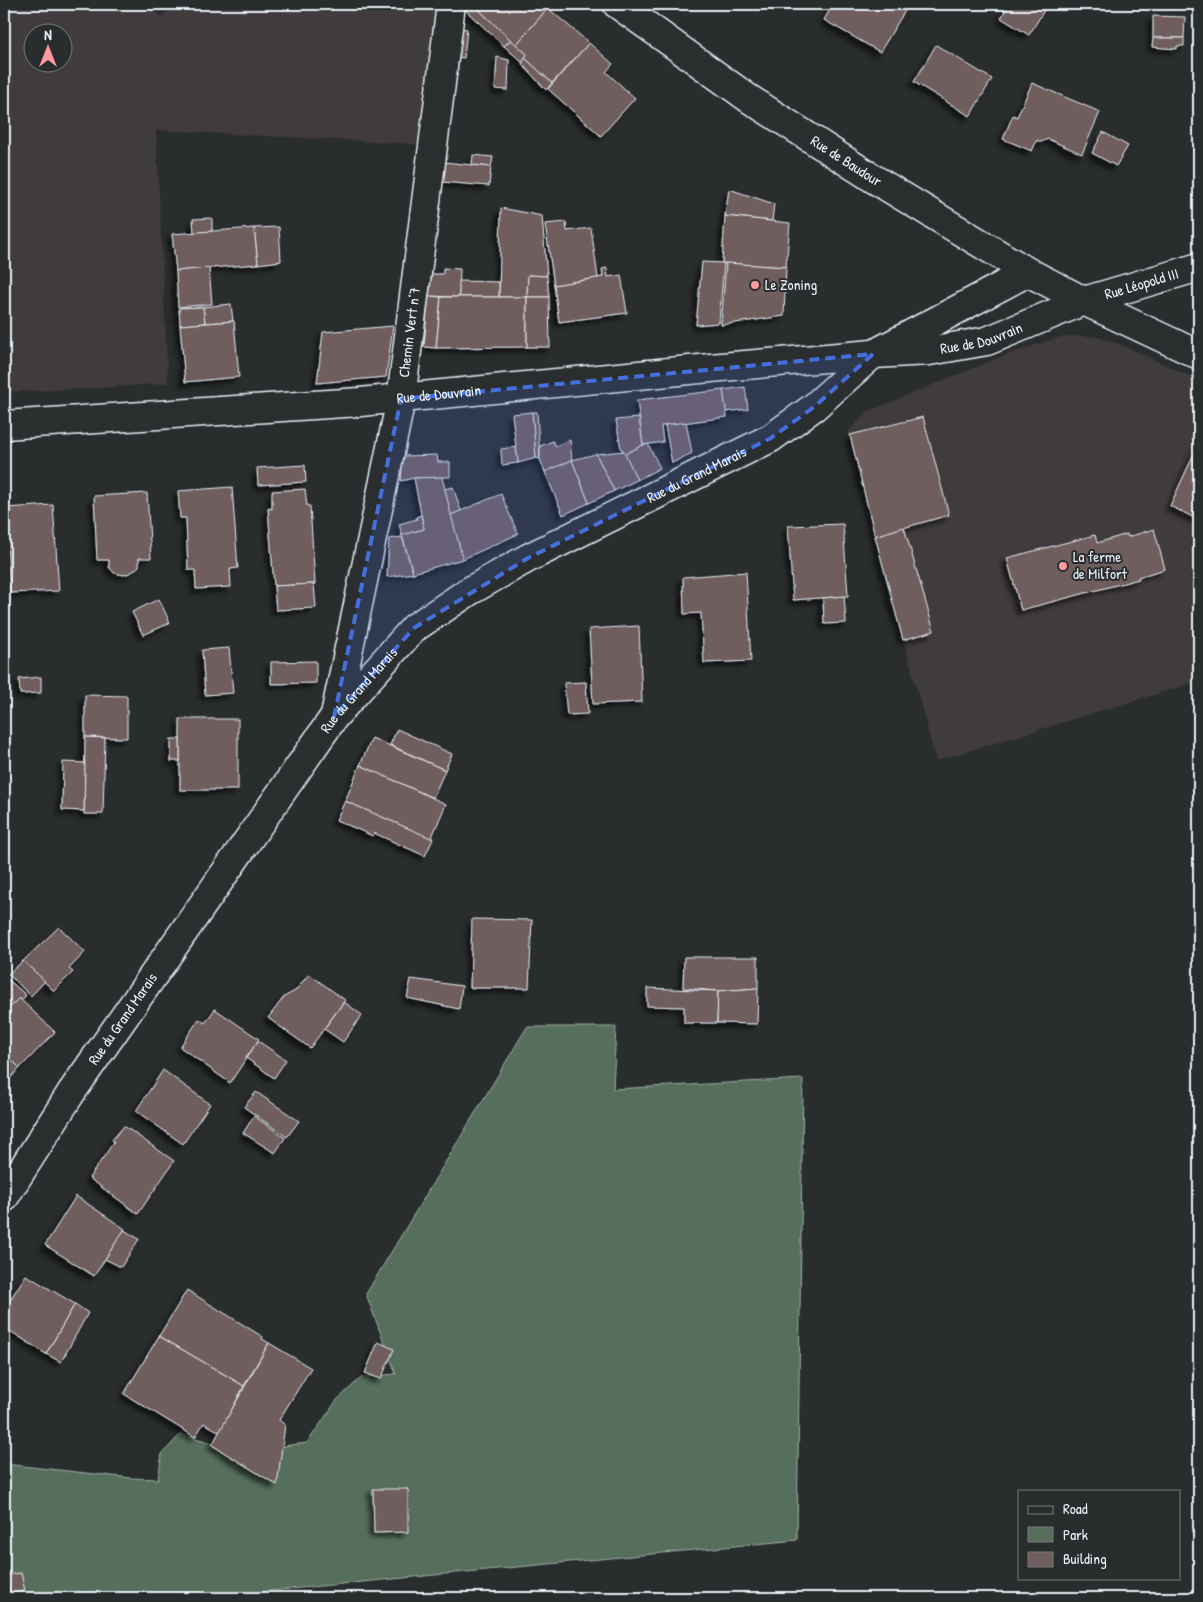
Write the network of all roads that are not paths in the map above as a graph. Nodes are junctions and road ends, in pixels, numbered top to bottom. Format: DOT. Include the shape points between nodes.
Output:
graph roads {
  1 [pos="451,4"];
  2 [pos="617,4"];
  3 [pos="1199,267"];
  4 [pos="1028,272"];
  5 [pos="1084,301"];
  6 [pos="873,354"];
  7 [pos="1199,355"];
  8 [pos="400,398"];
  9 [pos="4,425"];
  10 [pos="334,717"];
  11 [pos="4,1198"];
  1 -- 8 [label="street, Chemin Vert n°7"];
  2 -- 4 [label="street, Rue de Baudour" via="748,98"];
  3 -- 5 [label="street, Rue Léopold III"];
  4 -- 5 [label="street, Rue de Baudour"];
  4 -- 6 [label="street, Rue de Douvrain"];
  5 -- 6 [label="street, Rue de Douvrain" via="987,341 929,351"];
  5 -- 7 [label="street, Rue de Baudour"];
  6 -- 8 [label="street, Rue de Douvrain"];
  6 -- 10 [label="street, Rue du Grand Marais" via="814,407 771,438 528,558 421,623"];
  8 -- 9 [label="street, Rue de Douvrain"];
  8 -- 10 [label="street, Chemin Vert n°7"];
  10 -- 11 [label="street, Rue du Grand Marais" via="71,1094"];
}
